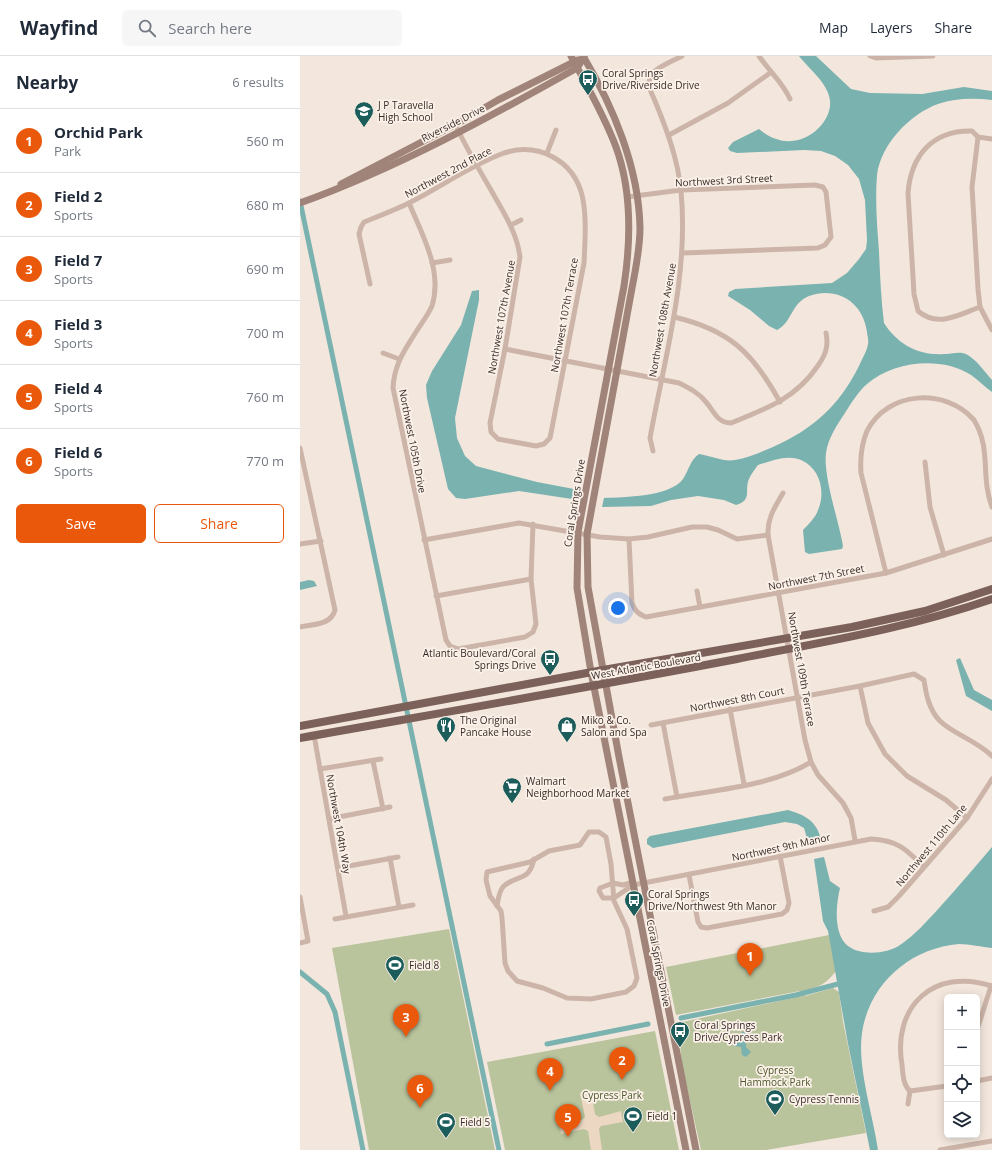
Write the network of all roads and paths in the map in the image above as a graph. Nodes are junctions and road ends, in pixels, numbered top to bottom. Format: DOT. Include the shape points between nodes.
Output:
graph roads {
  1 [pos="584,56"];
  2 [pos="682,56"];
  3 [pos="759,56"];
  4 [pos="870,56"];
  5 [pos="932,56"];
  6 [pos="572,59"];
  7 [pos="578,68"];
  8 [pos="770,73"];
  9 [pos="498,100"];
  10 [pos="790,100"];
  11 [pos="455,124"];
  12 [pos="468,126"];
  13 [pos="556,130"];
  14 [pos="459,131"];
  15 [pos="669,135"];
  16 [pos="978,137"];
  17 [pos="992,139"];
  18 [pos="547,153"];
  19 [pos="477,166"];
  20 [pos="681,190"];
  21 [pos="323,194"];
  22 [pos="636,195"];
  23 [pos="627,197"];
  24 [pos="300,203"];
  25 [pos="409,203"];
  26 [pos="521,220"];
  27 [pos="511,225"];
  28 [pos="683,253"];
  29 [pos="450,260"];
  30 [pos="432,263"];
  31 [pos="370,284"];
  32 [pos="980,307"];
  33 [pos="674,317"];
  34 [pos="992,330"];
  35 [pos="826,333"];
  36 [pos="505,350"];
  37 [pos="383,353"];
  38 [pos="399,359"];
  39 [pos="565,361"];
  40 [pos="608,369"];
  41 [pos="617,370"];
  42 [pos="661,379"];
  43 [pos="780,402"];
  44 [pos="544,444"];
  45 [pos="300,448"];
  46 [pos="653,451"];
  47 [pos="925,462"];
  48 [pos="303,478"];
  49 [pos="783,493"];
  50 [pos="992,507"];
  51 [pos="533,524"];
  52 [pos="578,532"];
  53 [pos="587,534"];
  54 [pos="768,535"];
  55 [pos="629,539"];
  56 [pos="992,539"];
  57 [pos="321,540"];
  58 [pos="424,540"];
  59 [pos="300,544"];
  60 [pos="944,555"];
  61 [pos="886,573"];
  62 [pos="531,579"];
  63 [pos="992,589"];
  64 [pos="697,591"];
  65 [pos="779,594"];
  66 [pos="436,596"];
  67 [pos="992,598"];
  68 [pos="700,607"];
  69 [pos="300,627"];
  70 [pos="786,639"];
  71 [pos="788,649"];
  72 [pos="603,670"];
  73 [pos="591,672"];
  74 [pos="606,683"];
  75 [pos="594,685"];
  76 [pos="860,686"];
  77 [pos="798,697"];
  78 [pos="730,709"];
  79 [pos="663,722"];
  80 [pos="651,724"];
  81 [pos="300,726"];
  82 [pos="314,735"];
  83 [pos="300,738"];
  84 [pos="992,756"];
  85 [pos="381,759"];
  86 [pos="373,761"];
  87 [pos="811,762"];
  88 [pos="320,769"];
  89 [pos="992,779"];
  90 [pos="744,784"];
  91 [pos="677,797"];
  92 [pos="665,799"];
  93 [pos="390,807"];
  94 [pos="383,809"];
  95 [pos="967,818"];
  96 [pos="328,819"];
  97 [pos="855,840"];
  98 [pos="780,856"];
  99 [pos="398,857"];
  100 [pos="390,858"];
  101 [pos="534,859"];
  102 [pos="924,867"];
  103 [pos="338,868"];
  104 [pos="689,875"];
  105 [pos="613,883"];
  106 [pos="644,883"];
  107 [pos="633,885"];
  108 [pos="300,897"];
  109 [pos="614,898"];
  110 [pos="413,905"];
  111 [pos="497,906"];
  112 [pos="399,907"];
  113 [pos="874,911"];
  114 [pos="346,916"];
  115 [pos="335,919"];
  116 [pos="300,943"];
  117 [pos="992,986"];
  118 [pos="980,1021"];
  119 [pos="992,1078"];
  120 [pos="980,1080"];
  121 [pos="944,1086"];
  122 [pos="910,1091"];
  123 [pos="908,1104"];
  124 [pos="992,1141"];
  125 [pos="686,1150"];
  126 [pos="696,1150"];
  127 [pos="940,1150"];
  1 -- 6 [label="main road, Riverside Drive"];
  1 -- 7 [label="main road, Riverside Drive"];
  1 -- 22 [label="main road, Coral Springs Drive" via="611,110 625,146"];
  2 -- 15 [label="street, Northwest 108th Avenue" via="655,71 650,77 649,86"];
  3 -- 8 [label="street"];
  4 -- 5 [label="street"];
  6 -- 7 [label="main road, Coral Springs Drive"];
  6 -- 9 [label="main road, Riverside Drive"];
  7 -- 12 [label="main road, Riverside Drive" via="509,107"];
  7 -- 23 [label="main road, Coral Springs Drive" via="616,148"];
  8 -- 10 [label="street" via="785,89"];
  8 -- 15 [label="street" via="728,103"];
  9 -- 11 [label="main road, Riverside Drive"];
  9 -- 12 [label="main road" via="495,108"];
  11 -- 14 [label="street, Northwest 107th Avenue"];
  11 -- 21 [label="main road, Riverside Drive"];
  12 -- 14 [label="main road, Riverside Drive"];
  13 -- 18 [label="street"];
  14 -- 19 [label="street, Northwest 107th Avenue"];
  14 -- 21 [label="main road, Riverside Drive" via="391,166"];
  15 -- 20 [label="street, Northwest 108th Avenue"];
  16 -- 17 [label="street"];
  16 -- 32 [label="street" via="972,187"];
  16 -- 32 [label="street" via="972,131 950,134 931,143 913,166 908,193 914,294 918,310 928,318 936,320"];
  18 -- 19 [label="street, Northwest 2nd Place" via="519,149"];
  18 -- 39 [label="street, Northwest 107th Terrace" via="570,170 577,182 583,203 584,262"];
  19 -- 25 [label="street, Northwest 2nd Place"];
  19 -- 27 [label="street, Northwest 107th Avenue"];
  20 -- 22 [label="street, Northwest 3rd Street"];
  20 -- 28 [label="street, Northwest 108th Avenue"];
  20 -- 28 [label="street, Northwest 3rd Street" via="815,185 823,187 828,197 831,237 825,245 818,248"];
  21 -- 24 [label="main road, Riverside Drive"];
  22 -- 23 [label="street, Northwest 3rd Street"];
  22 -- 41 [label="main road, Coral Springs Drive" via="640,227 637,259"];
  23 -- 40 [label="main road, Coral Springs Drive" via="628,258"];
  25 -- 30 [label="street, Northwest 105th Drive" via="427,244"];
  25 -- 31 [label="street, Northwest 2nd Place" via="364,222 361,226 360,234"];
  26 -- 27 [label="street"];
  27 -- 36 [label="street, Northwest 107th Avenue" via="520,258"];
  28 -- 33 [label="street, Northwest 108th Avenue"];
  29 -- 30 [label="street"];
  30 -- 38 [label="street, Northwest 105th Drive" via="435,293 431,307"];
  32 -- 34 [label="street"];
  33 -- 42 [label="street, Northwest 108th Avenue"];
  33 -- 43 [label="street" via="697,323 728,338 759,367"];
  35 -- 43 [label="street" via="827,350 817,367 804,384"];
  36 -- 39 [label="street"];
  36 -- 44 [label="street, Northwest 107th Avenue" via="490,423 491,432 498,438 536,446"];
  37 -- 38 [label="street"];
  38 -- 58 [label="street, Northwest 105th Drive" via="392,388"];
  39 -- 40 [label="street"];
  39 -- 44 [label="street, Northwest 107th Terrace" via="550,438"];
  40 -- 41 [label="street"];
  40 -- 52 [label="main road, Coral Springs Drive"];
  41 -- 42 [label="street"];
  41 -- 53 [label="main road, Coral Springs Drive"];
  42 -- 43 [label="street" via="679,383 694,391 706,401 719,420 725,423 731,423"];
  42 -- 46 [label="street, Northwest 108th Avenue" via="650,438"];
  45 -- 48 [label="street"];
  47 -- 60 [label="street" via="930,507"];
  48 -- 57 [label="street"];
  49 -- 54 [label="street, Northwest 109th Terrace" via="767,524"];
  50 -- 61 [label="street" via="987,494 990,454 974,420 962,409 951,403 924,397 911,398 885,410 867,431 860,459 861,473"];
  51 -- 52 [label="street"];
  51 -- 58 [label="street" via="503,525"];
  51 -- 62 [label="street"];
  52 -- 53 [label="street"];
  52 -- 73 [label="main road, Coral Springs Drive" via="577,588"];
  53 -- 55 [label="street"];
  53 -- 72 [label="main road, Coral Springs Drive" via="588,586"];
  54 -- 55 [label="street" via="737,539 712,529 692,527"];
  54 -- 65 [label="street, Northwest 109th Terrace"];
  55 -- 68 [label="street, Northwest 7th Street" via="632,603 639,615 646,617"];
  56 -- 60 [label="street, Northwest 7th Street"];
  57 -- 59 [label="street"];
  57 -- 69 [label="street" via="335,610 333,618 327,622"];
  58 -- 66 [label="street, Northwest 105th Drive"];
  60 -- 61 [label="street, Northwest 7th Street"];
  61 -- 65 [label="street, Northwest 7th Street"];
  62 -- 66 [label="street"];
  62 -- 66 [label="street, Northwest 105th Drive" via="536,624 533,632 525,638 458,649 450,646 446,640"];
  63 -- 70 [label="main road, West Atlantic Boulevard" via="900,617"];
  64 -- 68 [label="street"];
  65 -- 68 [label="street, Northwest 7th Street"];
  65 -- 70 [label="street, Northwest 109th Terrace"];
  67 -- 71 [label="main road, West Atlantic Boulevard" via="934,618 891,629"];
  70 -- 71 [label="street, Northwest 109th Terrace"];
  70 -- 72 [label="main road, West Atlantic Boulevard"];
  71 -- 74 [label="main road, West Atlantic Boulevard"];
  71 -- 77 [label="street, Northwest 109th Terrace"];
  72 -- 73 [label="main road, West Atlantic Boulevard"];
  72 -- 74 [label="main road, Coral Springs Drive"];
  73 -- 75 [label="main road, Coral Springs Drive"];
  73 -- 81 [label="main road, West Atlantic Boulevard"];
  74 -- 75 [label="main road, West Atlantic Boulevard"];
  74 -- 106 [label="main road, Coral Springs Drive"];
  75 -- 82 [label="main road, West Atlantic Boulevard"];
  75 -- 107 [label="main road, Coral Springs Drive"];
  76 -- 77 [label="street, Northwest 8th Court"];
  76 -- 84 [label="street, Northwest 8th Court" via="914,674 920,676 924,680 927,699 940,721 974,741"];
  76 -- 95 [label="street" via="868,723 885,754 907,776 946,800"];
  77 -- 78 [label="street, Northwest 8th Court"];
  77 -- 87 [label="street, Northwest 109th Terrace"];
  78 -- 79 [label="street, Northwest 8th Court"];
  78 -- 90 [label="street"];
  79 -- 80 [label="street, Northwest 8th Court"];
  79 -- 91 [label="street"];
  82 -- 83 [label="main road, West Atlantic Boulevard"];
  82 -- 88 [label="street, Northwest 104th Way"];
  85 -- 86 [label="street"];
  86 -- 88 [label="street"];
  86 -- 94 [label="street"];
  87 -- 90 [label="street" via="785,775"];
  87 -- 97 [label="street, Northwest 109th Terrace" via="818,775 843,803 851,818"];
  88 -- 96 [label="street, Northwest 104th Way"];
  89 -- 95 [label="street, Northwest 110th Lane"];
  90 -- 91 [label="street"];
  91 -- 92 [label="street"];
  93 -- 94 [label="street"];
  94 -- 96 [label="street"];
  95 -- 102 [label="street, Northwest 110th Lane"];
  96 -- 103 [label="street, Northwest 104th Way"];
  97 -- 98 [label="street, Northwest 9th Manor"];
  97 -- 102 [label="street, Northwest 9th Manor" via="871,838 895,843"];
  98 -- 104 [label="street, Northwest 9th Manor"];
  98 -- 104 [label="street" via="789,903 787,910 782,914 701,927"];
  99 -- 100 [label="street"];
  100 -- 103 [label="street"];
  100 -- 112 [label="street"];
  101 -- 105 [label="street" via="548,851 580,845 589,832 599,832 606,837"];
  101 -- 111 [label="street" via="529,874 504,885"];
  101 -- 111 [label="street" via="487,872 490,896"];
  102 -- 113 [label="street, Northwest 110th Lane" via="888,907"];
  103 -- 114 [label="street, Northwest 104th Way"];
  104 -- 106 [label="street, Northwest 9th Manor"];
  105 -- 107 [label="street"];
  105 -- 109 [label="street"];
  105 -- 109 [label="street" via="603,885 599,890 603,898"];
  106 -- 107 [label="street, Northwest 9th Manor"];
  106 -- 126 [label="main road, Coral Springs Drive"];
  107 -- 109 [label="street"];
  107 -- 125 [label="main road, Coral Springs Drive"];
  108 -- 116 [label="street" via="308,941"];
  109 -- 111 [label="street" via="616,909 627,929 636,982 631,990 626,992 591,999 566,998 517,981 505,963 504,927"];
  110 -- 112 [label="street"];
  112 -- 114 [label="street"];
  114 -- 115 [label="street"];
  117 -- 118 [label="street"];
  117 -- 122 [label="street" via="976,981 961,980 947,983 922,996 911,1009 902,1025 900,1038 906,1087"];
  119 -- 120 [label="street"];
  121 -- 122 [label="street"];
  122 -- 123 [label="street"];
  124 -- 127 [label="street"];
}
